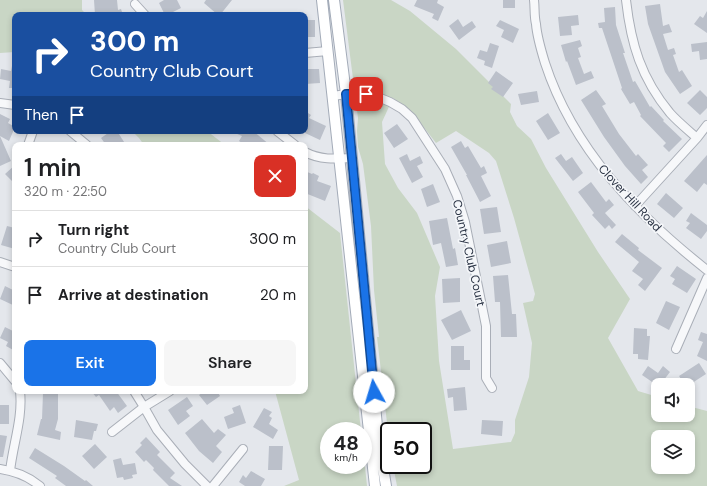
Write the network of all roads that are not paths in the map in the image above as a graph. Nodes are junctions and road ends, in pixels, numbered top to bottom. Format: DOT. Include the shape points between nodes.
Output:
graph roads {
  1 [pos="322,0"];
  2 [pos="334,0"];
  3 [pos="534,0"];
  4 [pos="626,0"];
  5 [pos="135,4"];
  6 [pos="142,12"];
  7 [pos="328,51"];
  8 [pos="308,53"];
  9 [pos="346,94"];
  10 [pos="333,96"];
  11 [pos="0,103"];
  12 [pos="12,105"];
  13 [pos="707,125"];
  14 [pos="74,134"];
  15 [pos="281,134"];
  16 [pos="697,138"];
  17 [pos="83,142"];
  18 [pos="291,142"];
  19 [pos="308,154"];
  20 [pos="339,158"];
  21 [pos="351,158"];
  22 [pos="635,206"];
  23 [pos="0,262"];
  24 [pos="12,266"];
  25 [pos="707,270"];
  26 [pos="707,278"];
  27 [pos="676,349"];
  28 [pos="0,363"];
  29 [pos="12,377"];
  30 [pos="492,388"];
  31 [pos="20,394"];
  32 [pos="136,394"];
  33 [pos="165,394"];
  34 [pos="144,407"];
  35 [pos="112,432"];
  36 [pos="243,449"];
  37 [pos="0,469"];
  38 [pos="10,471"];
  39 [pos="40,486"];
  40 [pos="207,486"];
  41 [pos="213,486"];
  42 [pos="375,486"];
  43 [pos="386,486"];
  1 -- 7 [label="main road"];
  2 -- 9 [label="main road"];
  3 -- 22 [label="street, Clover Hill Road" via="539,44 550,79 567,116 597,163"];
  4 -- 16 [label="street" via="634,48 646,76 670,113"];
  5 -- 6 [label="street"];
  7 -- 8 [label="street"];
  7 -- 10 [label="main road"];
  9 -- 10 [label="street, Country Club Court"];
  9 -- 21 [label="main road"];
  9 -- 30 [label="street, Country Club Court" via="378,97 402,109 412,118 444,169 457,196 465,222 486,326 486,378"];
  10 -- 20 [label="main road"];
  11 -- 12 [label="street"];
  13 -- 16 [label="street"];
  14 -- 17 [label="street"];
  15 -- 18 [label="street"];
  16 -- 22 [label="street"];
  19 -- 20 [label="street" via="322,158"];
  20 -- 21 [label="street"];
  20 -- 42 [label="main road"];
  21 -- 43 [label="main road" via="378,438"];
  22 -- 25 [label="street, Clover Hill Road" via="675,245"];
  23 -- 24 [label="street"];
  26 -- 27 [label="street"];
  28 -- 29 [label="street"];
  31 -- 38 [label="street" via="20,415"];
  32 -- 34 [label="street"];
  33 -- 34 [label="street"];
  34 -- 35 [label="street"];
  34 -- 40 [label="street" via="157,430"];
  36 -- 41 [label="street"];
  37 -- 38 [label="street"];
  38 -- 39 [label="street"];
}
